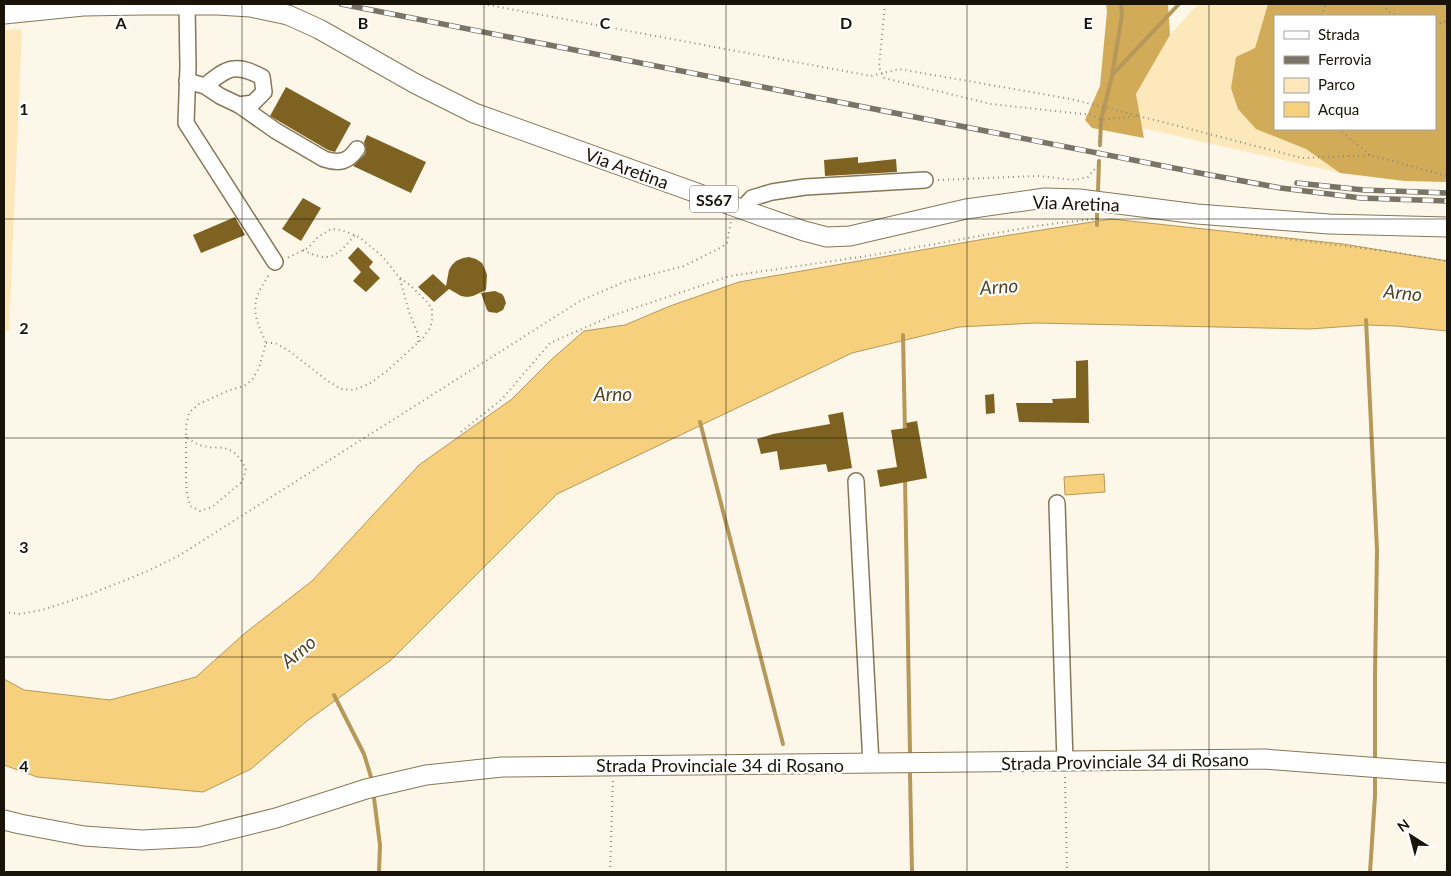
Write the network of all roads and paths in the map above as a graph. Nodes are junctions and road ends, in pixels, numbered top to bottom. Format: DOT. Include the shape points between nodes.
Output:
graph roads {
  1 [pos="483,4"];
  2 [pos="885,4"];
  3 [pos="1382,4"];
  4 [pos="187,5"];
  5 [pos="4,14"];
  6 [pos="1400,15"];
  7 [pos="882,73"];
  8 [pos="187,81"];
  9 [pos="205,86"];
  10 [pos="239,105"];
  11 [pos="1139,116"];
  12 [pos="1101,120"];
  13 [pos="1339,130"];
  14 [pos="357,149"];
  15 [pos="1370,155"];
  16 [pos="1447,176"];
  17 [pos="925,180"];
  18 [pos="742,209"];
  19 [pos="1102,218"];
  20 [pos="1447,227"];
  21 [pos="1238,233"];
  22 [pos="354,235"];
  23 [pos="303,250"];
  24 [pos="1447,261"];
  25 [pos="275,262"];
  26 [pos="399,278"];
  27 [pos="266,343"];
  28 [pos="418,343"];
  29 [pos="461,432"];
  30 [pos="186,437"];
  31 [pos="856,481"];
  32 [pos="1057,502"];
  33 [pos="4,612"];
  34 [pos="1065,762"];
  35 [pos="871,764"];
  36 [pos="614,766"];
  37 [pos="1447,771"];
  38 [pos="4,820"];
  39 [pos="610,872"];
  40 [pos="1067,872"];
  1 -- 7 [label="path" via="871,76"];
  2 -- 7 [label="path" via="879,67"];
  3 -- 6 [label="path" via="1389,12"];
  4 -- 5 [label="main road, Via Aretina / SS67" via="83,6"];
  4 -- 8 [label="street"];
  4 -- 18 [label="main road, Via Aretina / SS67" via="250,7 288,15 474,113"];
  7 -- 11 [label="path" via="899,69 1071,99"];
  7 -- 12 [label="path" via="884,78 991,104 1092,115"];
  8 -- 9 [label="street"];
  8 -- 25 [label="street" via="186,123"];
  9 -- 10 [label="street"];
  9 -- 10 [label="street" via="232,68 248,70 262,77 264,92 253,103"];
  10 -- 14 [label="street" via="276,131 332,162 351,157"];
  11 -- 12 [label="path"];
  11 -- 15 [label="path" via="1302,158"];
  12 -- 17 [label="path" via="1099,164 1088,177 1075,180 1038,176"];
  13 -- 15 [label="path"];
  15 -- 16 [label="path"];
  17 -- 18 [label="street" via="772,192 752,198"];
  18 -- 20 [label="main road, Via Aretina / SS67" via="827,237 850,236 966,208 1046,198 1329,224"];
  18 -- 33 [label="path" via="730,221 727,243 722,248 684,266 626,281 580,302 180,555 88,595 42,610 19,614"];
  19 -- 29 [label="path" via="730,276 614,315 550,343 502,399"];
  21 -- 24 [label="path"];
  22 -- 23 [label="path" via="331,229"];
  22 -- 23 [label="path" via="342,250 331,257 316,256"];
  22 -- 26 [label="path" via="382,256"];
  23 -- 25 [label="path"];
  25 -- 27 [label="path" via="258,294 255,312"];
  26 -- 28 [label="path" via="418,334"];
  26 -- 28 [label="path" via="432,309 430,328"];
  27 -- 28 [label="path" via="282,347 341,389 353,390 369,384 387,371"];
  27 -- 30 [label="path" via="252,380 199,404 188,413"];
  30 -- 30 [label="path" via="196,444 233,452 242,460 246,470 242,482 212,507 200,511 190,506 187,493"];
  31 -- 35 [label="street"];
  32 -- 34 [label="street"];
  34 -- 35 [label="main road, Strada Provinciale 34 di Rosano"];
  34 -- 37 [label="main road, Strada Provinciale 34 di Rosano" via="1264,759"];
  34 -- 40 [label="path"];
  35 -- 36 [label="main road, Strada Provinciale 34 di Rosano"];
  36 -- 38 [label="main road, Strada Provinciale 34 di Rosano" via="502,767 426,774 199,837 142,840 84,836"];
  36 -- 39 [label="path"];
}
